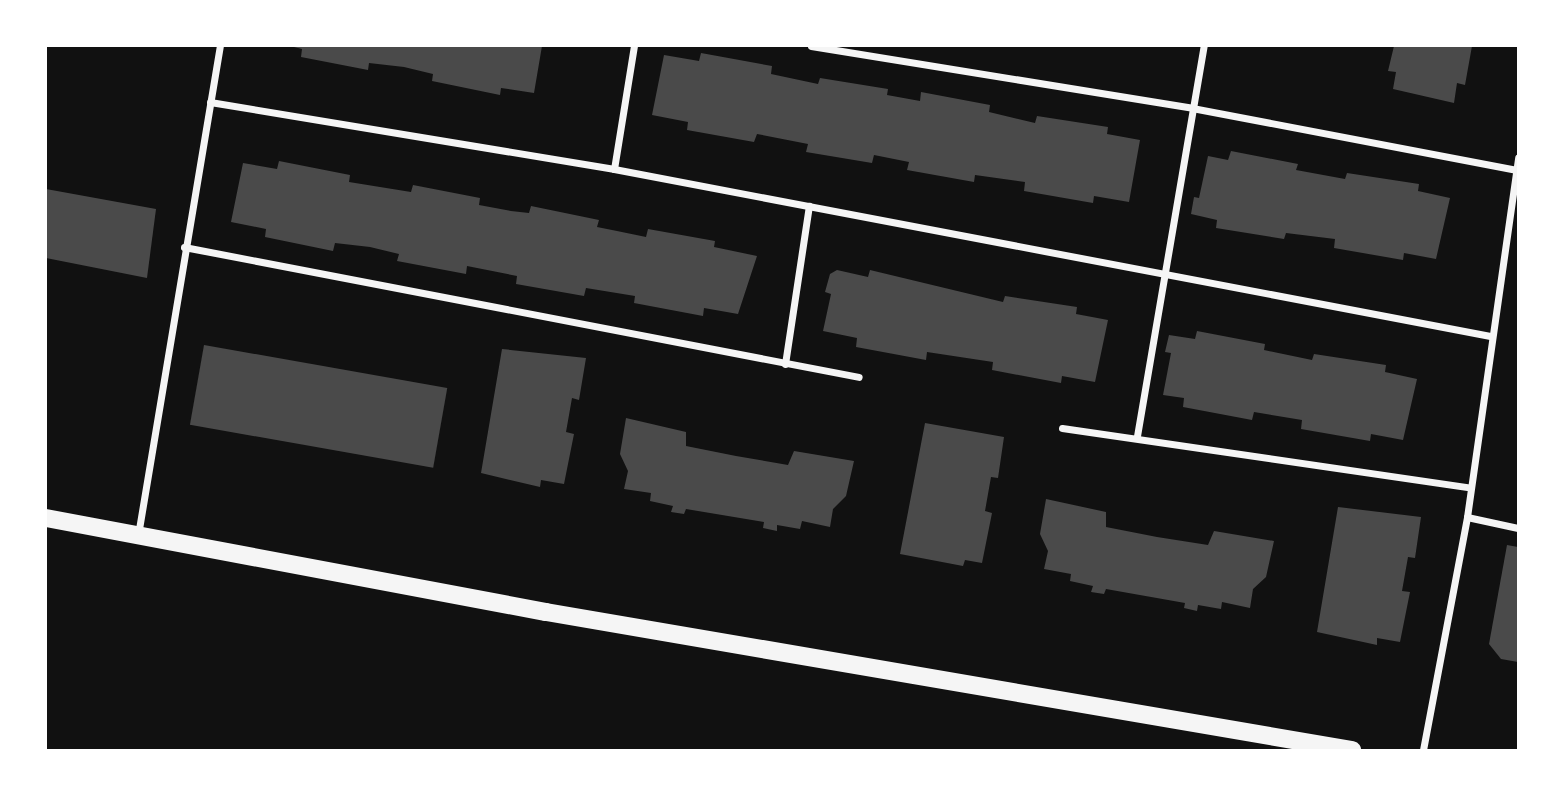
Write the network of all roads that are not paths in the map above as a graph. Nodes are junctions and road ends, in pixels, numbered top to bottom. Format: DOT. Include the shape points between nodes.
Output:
graph roads {
  1 [pos="220,46"];
  2 [pos="634,46"];
  3 [pos="811,46"];
  4 [pos="1204,46"];
  5 [pos="210,102"];
  6 [pos="1192,108"];
  7 [pos="1518,158"];
  8 [pos="614,169"];
  9 [pos="1518,170"];
  10 [pos="809,206"];
  11 [pos="184,247"];
  12 [pos="1163,273"];
  13 [pos="1490,336"];
  14 [pos="785,364"];
  15 [pos="859,377"];
  16 [pos="1062,428"];
  17 [pos="1137,436"];
  18 [pos="1471,488"];
  19 [pos="1467,517"];
  20 [pos="46,518"];
  21 [pos="1518,527"];
  22 [pos="138,536"];
  23 [pos="1352,751"];
  24 [pos="1423,751"];
  1 -- 5 [label="street"];
  2 -- 8 [label="street"];
  3 -- 6 [label="street"];
  4 -- 6 [label="street"];
  5 -- 8 [label="street"];
  5 -- 11 [label="street"];
  6 -- 9 [label="street"];
  6 -- 12 [label="street"];
  7 -- 9 [label="street"];
  8 -- 10 [label="street"];
  9 -- 13 [label="street"];
  10 -- 12 [label="street"];
  10 -- 14 [label="street"];
  11 -- 14 [label="street"];
  11 -- 22 [label="street"];
  12 -- 13 [label="street"];
  12 -- 17 [label="street"];
  13 -- 18 [label="street"];
  14 -- 15 [label="street"];
  16 -- 17 [label="street"];
  17 -- 18 [label="street"];
  18 -- 19 [label="street"];
  19 -- 21 [label="street"];
  19 -- 24 [label="street"];
  20 -- 22 [label="main road"];
  22 -- 23 [label="main road" via="546,612"];
}
